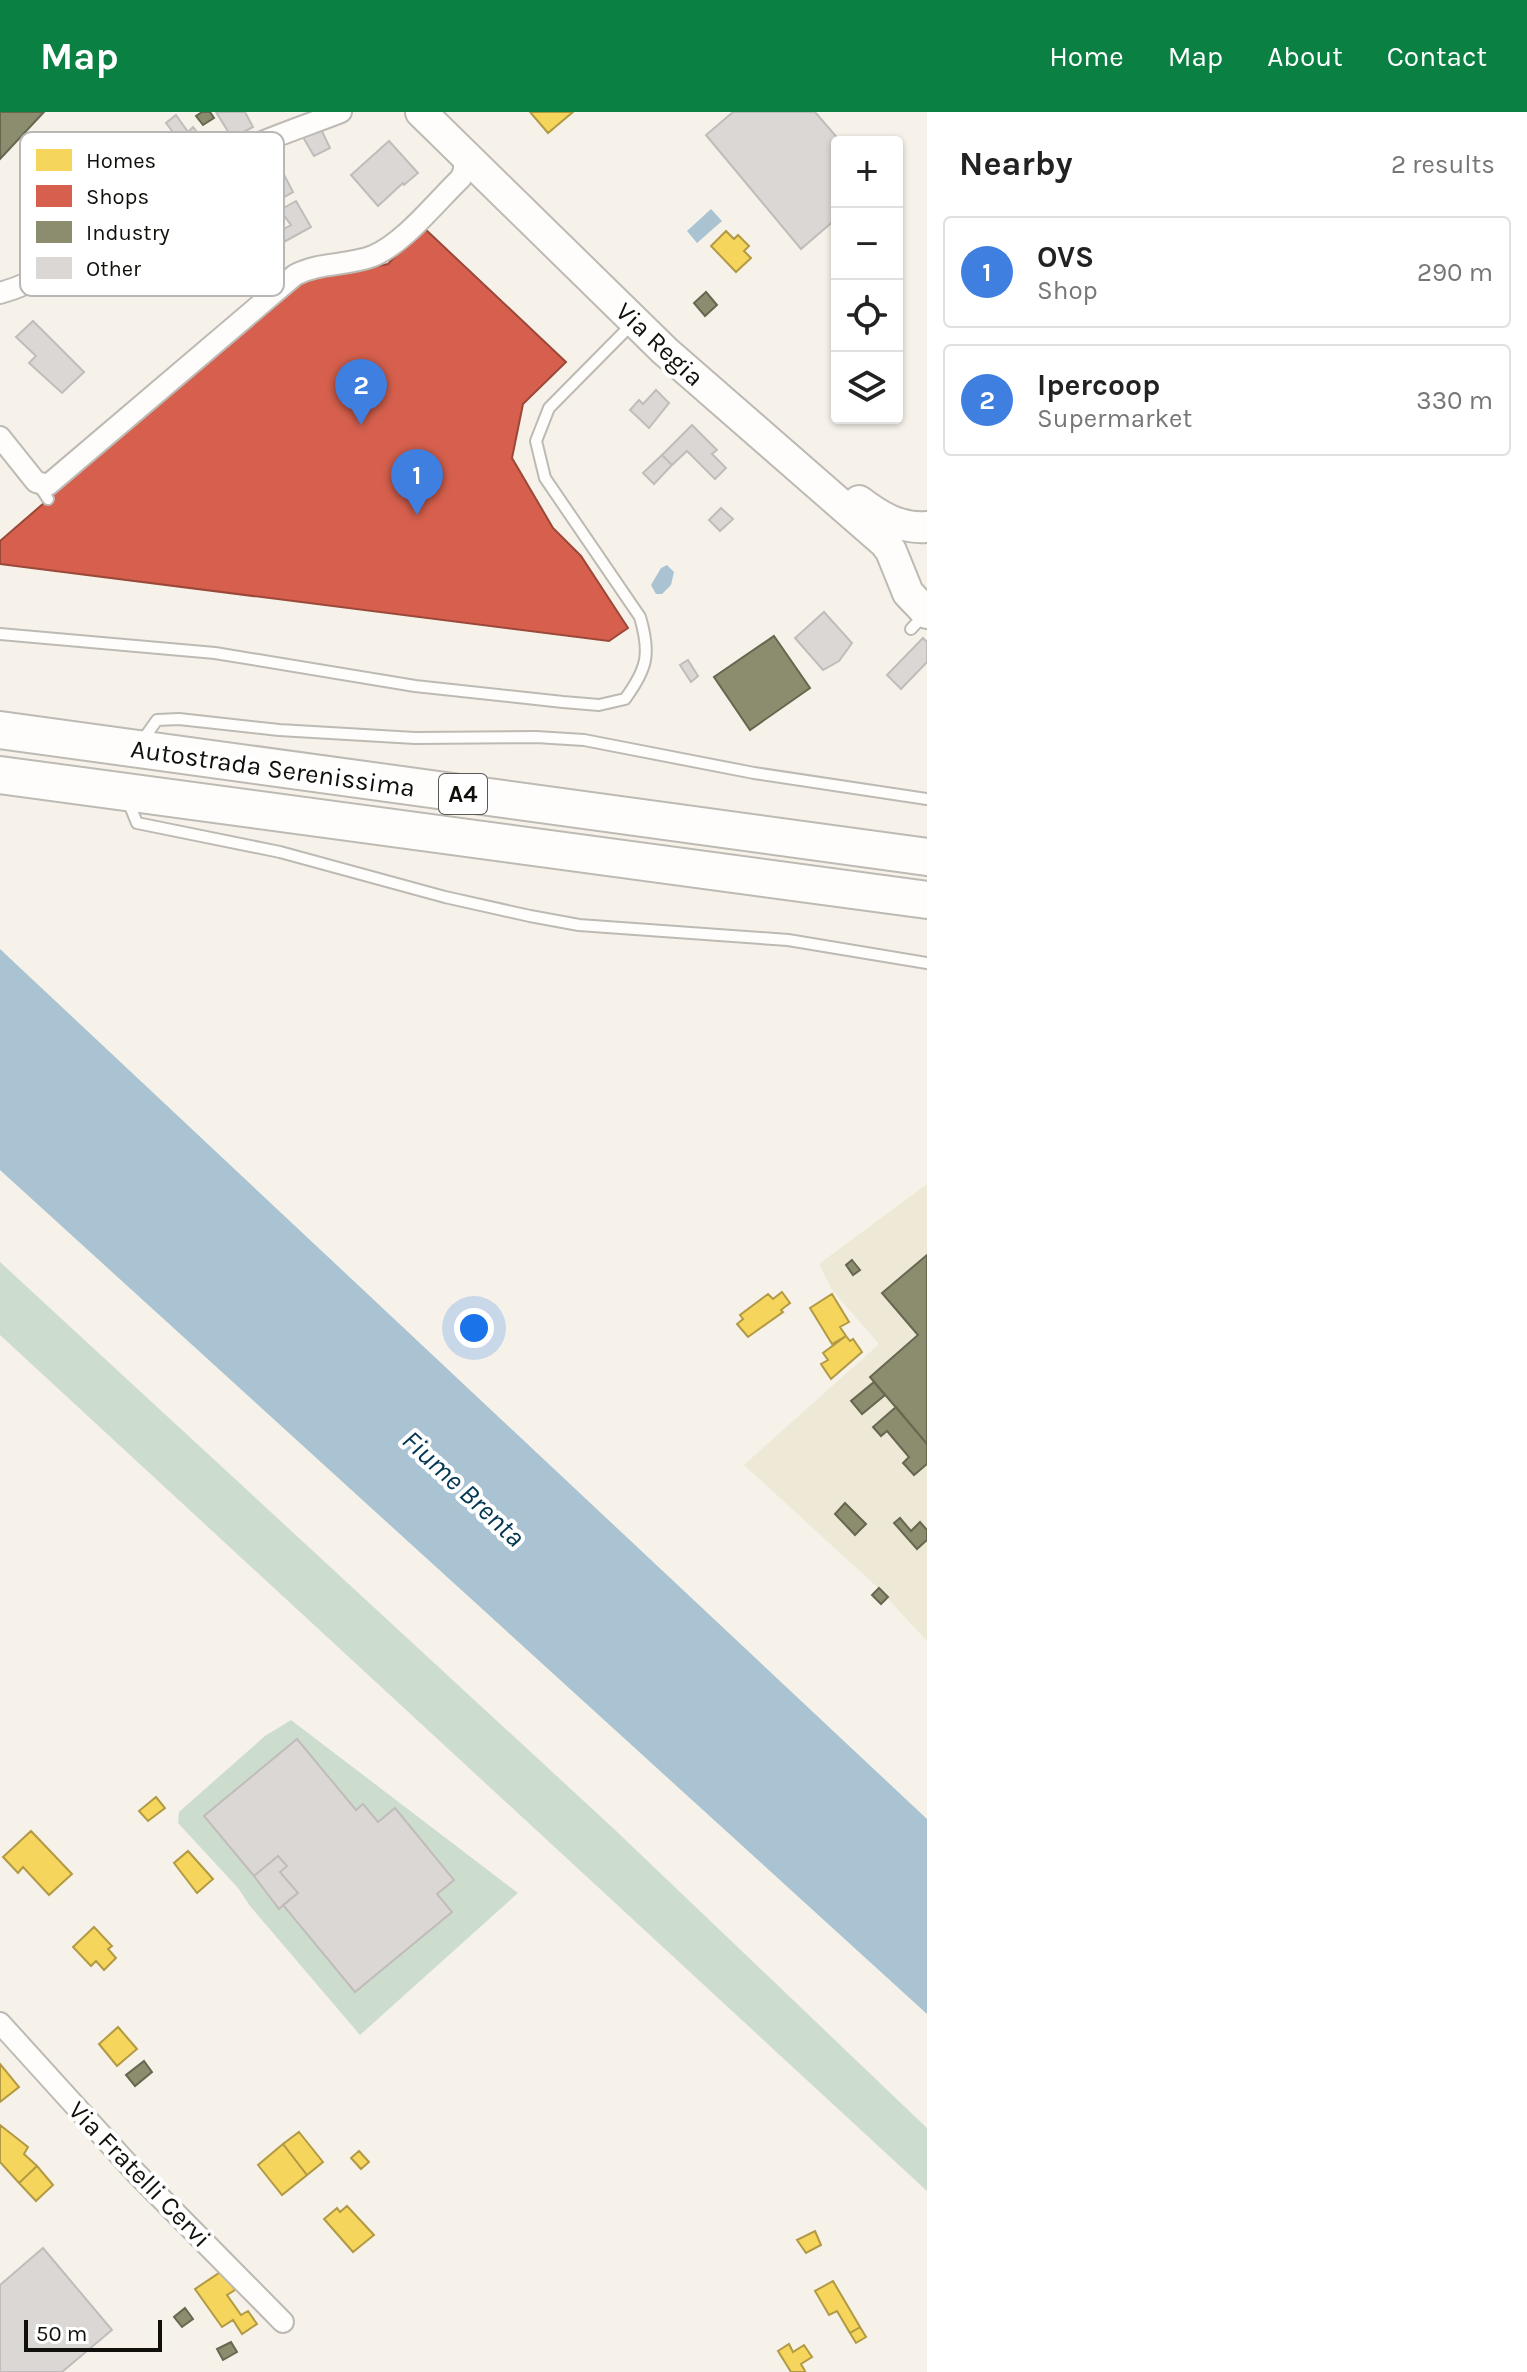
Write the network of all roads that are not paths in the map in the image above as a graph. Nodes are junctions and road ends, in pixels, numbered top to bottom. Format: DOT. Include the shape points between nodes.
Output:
graph roads {
  1 [pos="341,112"];
  2 [pos="421,112"];
  3 [pos="442,112"];
  4 [pos="284,134"];
  5 [pos="464,154"];
  6 [pos="284,284"];
  7 [pos="20,288"];
  8 [pos="0,293"];
  9 [pos="270,296"];
  10 [pos="634,322"];
  11 [pos="0,437"];
  12 [pos="926,528"];
  13 [pos="900,571"];
  14 [pos="921,618"];
  15 [pos="0,634"];
  16 [pos="0,730"];
  17 [pos="136,749"];
  18 [pos="0,775"];
  19 [pos="125,791"];
  20 [pos="927,799"];
  21 [pos="927,857"];
  22 [pos="927,900"];
  23 [pos="927,963"];
  24 [pos="0,2023"];
  25 [pos="283,2322"];
  1 -- 4 [label="street"];
  2 -- 5 [label="main road, Via Regia"];
  3 -- 12 [label="main road, Via Regia" via="642,308 861,502 891,521"];
  5 -- 6 [label="street" via="461,178 388,249 309,268"];
  5 -- 10 [label="main road, Via Regia"];
  7 -- 8 [label="street"];
  9 -- 11 [label="street" via="44,489"];
  10 -- 13 [label="main road, Via Regia" via="885,543"];
  10 -- 15 [label="lane" via="549,408 536,441 545,478 640,617 647,641 643,675 625,699 599,705 563,702 415,686 215,653"];
  12 -- 13 [label="main road, Via Regia" via="902,553"];
  13 -- 14 [label="main road, Via Regia"];
  16 -- 17 [label="highway, Autostrada Serenissima / A4"];
  17 -- 20 [label="lane" via="157,720 179,719 415,738 584,740"];
  17 -- 21 [label="highway, Autostrada Serenissima / A4"];
  18 -- 19 [label="highway, Autostrada Serenissima / A4"];
  19 -- 22 [label="highway, Autostrada Serenissima / A4"];
  19 -- 23 [label="lane" via="137,823 280,852 530,916 594,926 788,940"];
  24 -- 25 [label="street, Via Fratelli Cervi" via="136,2173"];
}
